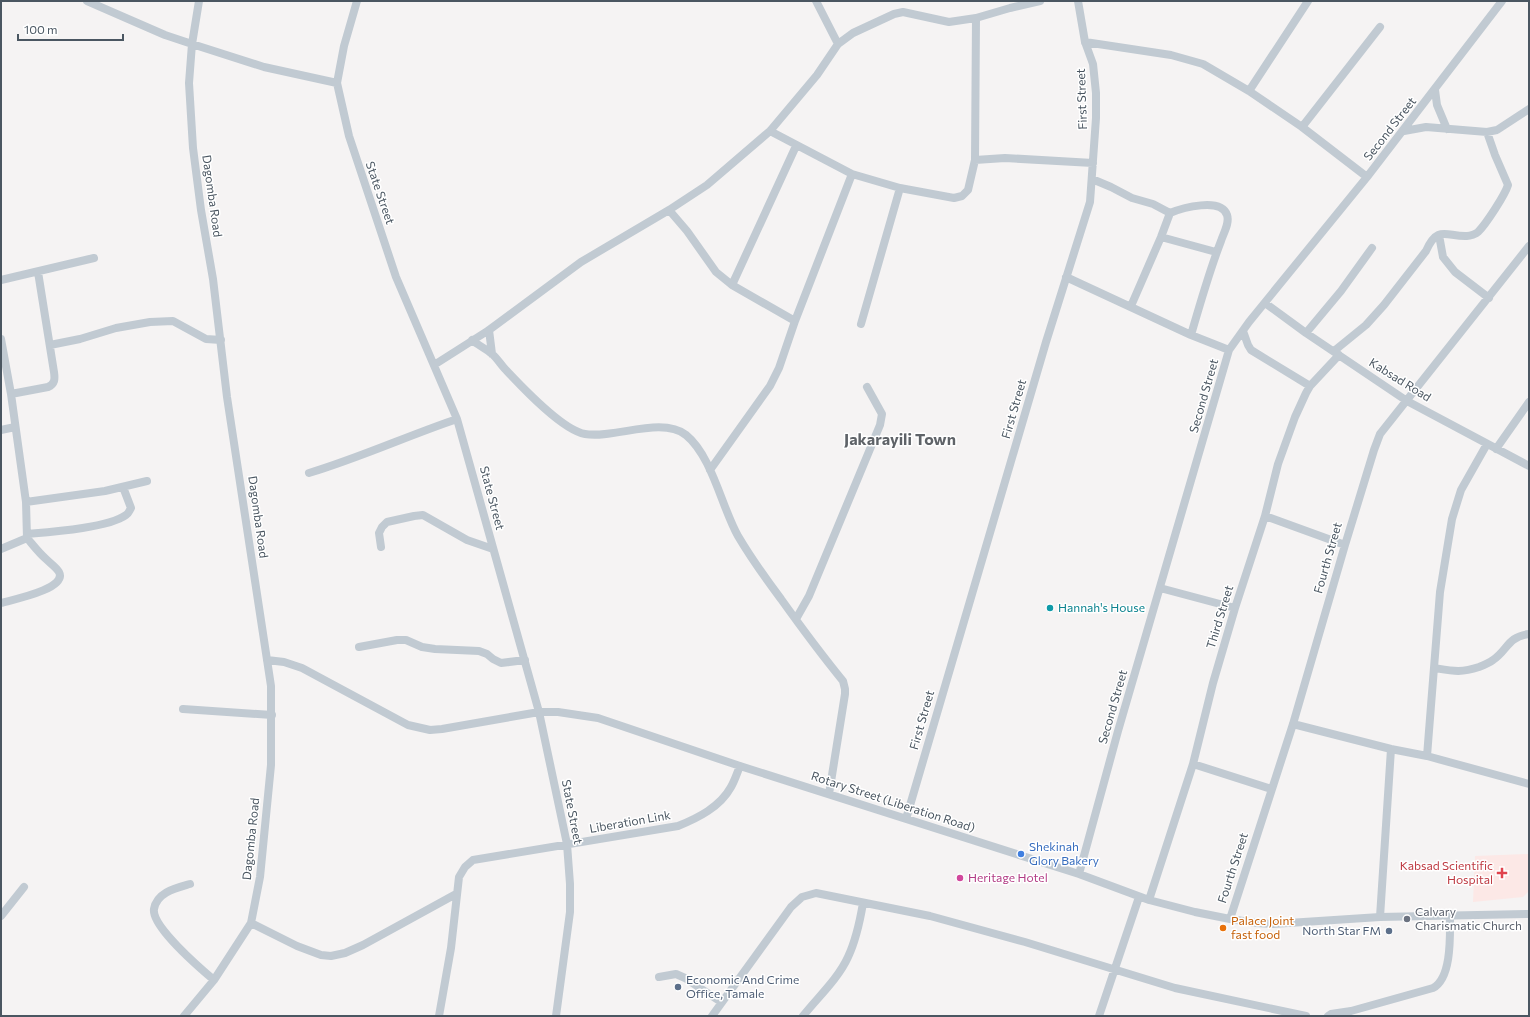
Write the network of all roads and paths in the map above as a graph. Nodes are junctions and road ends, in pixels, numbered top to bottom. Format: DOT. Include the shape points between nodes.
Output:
graph roads {
  1 [pos="89,1"];
  2 [pos="199,1"];
  3 [pos="357,1"];
  4 [pos="816,1"];
  5 [pos="1040,1"];
  6 [pos="1078,1"];
  7 [pos="1308,1"];
  8 [pos="1502,1"];
  9 [pos="976,18"];
  10 [pos="1380,27"];
  11 [pos="1085,42"];
  12 [pos="192,44"];
  13 [pos="838,44"];
  14 [pos="337,83"];
  15 [pos="1434,90"];
  16 [pos="1249,91"];
  17 [pos="1529,109"];
  18 [pos="1302,128"];
  19 [pos="1447,129"];
  20 [pos="1404,131"];
  21 [pos="770,132"];
  22 [pos="1487,132"];
  23 [pos="796,146"];
  24 [pos="975,160"];
  25 [pos="1093,163"];
  26 [pos="852,174"];
  27 [pos="1368,177"];
  28 [pos="1092,179"];
  29 [pos="900,188"];
  30 [pos="669,210"];
  31 [pos="1170,213"];
  32 [pos="1439,235"];
  33 [pos="1161,237"];
  34 [pos="1529,246"];
  35 [pos="1372,248"];
  36 [pos="1216,252"];
  37 [pos="94,258"];
  38 [pos="38,272"];
  39 [pos="1066,277"];
  40 [pos="1,280"];
  41 [pos="732,285"];
  42 [pos="1489,298"];
  43 [pos="1265,303"];
  44 [pos="1131,306"];
  45 [pos="795,321"];
  46 [pos="861,324"];
  47 [pos="489,330"];
  48 [pos="1243,332"];
  49 [pos="1306,333"];
  50 [pos="1191,335"];
  51 [pos="1,339"];
  52 [pos="222,340"];
  53 [pos="472,340"];
  54 [pos="50,345"];
  55 [pos="1229,350"];
  56 [pos="1337,353"];
  57 [pos="492,354"];
  58 [pos="434,365"];
  59 [pos="867,386"];
  60 [pos="1310,386"];
  61 [pos="7,390"];
  62 [pos="1407,401"];
  63 [pos="1529,402"];
  64 [pos="457,419"];
  65 [pos="16,427"];
  66 [pos="1,430"];
  67 [pos="1487,444"];
  68 [pos="1496,449"];
  69 [pos="1529,466"];
  70 [pos="710,470"];
  71 [pos="309,473"];
  72 [pos="147,481"];
  73 [pos="123,487"];
  74 [pos="26,502"];
  75 [pos="1265,516"];
  76 [pos="27,536"];
  77 [pos="1345,545"];
  78 [pos="381,547"];
  79 [pos="1,549"];
  80 [pos="493,549"];
  81 [pos="1160,588"];
  82 [pos="1,603"];
  83 [pos="1235,608"];
  84 [pos="796,619"];
  85 [pos="1529,634"];
  86 [pos="359,647"];
  87 [pos="267,660"];
  88 [pos="525,660"];
  89 [pos="1434,668"];
  90 [pos="182,709"];
  91 [pos="539,712"];
  92 [pos="272,715"];
  93 [pos="1293,724"];
  94 [pos="1391,749"];
  95 [pos="1427,756"];
  96 [pos="1193,764"];
  97 [pos="740,766"];
  98 [pos="1529,784"];
  99 [pos="1271,790"];
  100 [pos="829,794"];
  101 [pos="906,818"];
  102 [pos="567,844"];
  103 [pos="1079,874"];
  104 [pos="190,884"];
  105 [pos="24,887"];
  106 [pos="456,894"];
  107 [pos="1139,897"];
  108 [pos="1149,900"];
  109 [pos="863,903"];
  110 [pos="1529,914"];
  111 [pos="1,916"];
  112 [pos="1450,916"];
  113 [pos="1380,917"];
  114 [pos="1230,919"];
  115 [pos="251,923"];
  116 [pos="1114,968"];
  117 [pos="658,977"];
  118 [pos="214,980"];
  119 [pos="721,1002"];
  120 [pos="184,1016"];
  121 [pos="439,1016"];
  122 [pos="556,1016"];
  123 [pos="713,1016"];
  124 [pos="803,1016"];
  125 [pos="1099,1016"];
  126 [pos="1306,1016"];
  127 [pos="1328,1016"];
  1 -- 12 [label="street" via="165,35"];
  2 -- 12 [label="street, Dagomba Road"];
  3 -- 14 [label="street, State Street"];
  4 -- 13 [label="street"];
  5 -- 9 [label="street"];
  6 -- 11 [label="street, First Street"];
  7 -- 16 [label="street"];
  8 -- 15 [label="street, Second Street"];
  9 -- 13 [label="street" via="949,22 903,12 853,33"];
  9 -- 24 [label="street"];
  10 -- 18 [label="street"];
  11 -- 16 [label="street" via="1189,59 1203,64"];
  11 -- 25 [label="street, First Street" via="1093,64 1096,93"];
  12 -- 14 [label="street" via="264,67"];
  12 -- 52 [label="street, Dagomba Road" via="189,83 193,148"];
  13 -- 21 [label="street" via="818,75"];
  14 -- 58 [label="street, State Street" via="349,136 366,191 396,277"];
  15 -- 19 [label="street"];
  15 -- 20 [label="street, Second Street"];
  16 -- 18 [label="street"];
  17 -- 22 [label="street" via="1497,130"];
  18 -- 27 [label="street"];
  19 -- 20 [label="street" via="1426,127"];
  19 -- 22 [label="street"];
  20 -- 27 [label="street, Second Street"];
  21 -- 23 [label="street"];
  21 -- 30 [label="street" via="707,185"];
  22 -- 32 [label="street" via="1506,177 1507,189 1478,232 1468,236 1448,233"];
  23 -- 26 [label="street"];
  23 -- 41 [label="street"];
  24 -- 25 [label="street" via="1005,158"];
  24 -- 29 [label="street" via="968,190 962,196 954,198"];
  25 -- 28 [label="street, First Street"];
  26 -- 29 [label="street"];
  26 -- 45 [label="street"];
  27 -- 43 [label="street, Second Street"];
  28 -- 31 [label="street"];
  28 -- 39 [label="street, First Street" via="1090,202"];
  29 -- 46 [label="street"];
  30 -- 41 [label="street" via="716,272"];
  30 -- 47 [label="street" via="581,262"];
  31 -- 33 [label="street"];
  31 -- 36 [label="street" via="1198,205 1223,210 1227,214 1227,224"];
  32 -- 42 [label="street" via="1443,257 1455,272"];
  32 -- 56 [label="street, Third Street" via="1429,243 1370,320"];
  33 -- 36 [label="street"];
  33 -- 44 [label="street"];
  34 -- 42 [label="street, Fourth Street"];
  35 -- 49 [label="street" via="1342,291"];
  36 -- 50 [label="street"];
  37 -- 38 [label="street"];
  38 -- 40 [label="street"];
  38 -- 54 [label="street"];
  39 -- 44 [label="street"];
  39 -- 101 [label="street, First Street"];
  41 -- 45 [label="street"];
  42 -- 62 [label="street, Fourth Street"];
  43 -- 48 [label="street, Second Street"];
  43 -- 49 [label="street, Kabsad Road"];
  44 -- 50 [label="street"];
  45 -- 70 [label="street" via="770,386"];
  47 -- 53 [label="street"];
  47 -- 57 [label="street"];
  48 -- 55 [label="street, Second Street"];
  48 -- 60 [label="street" via="1251,350"];
  49 -- 56 [label="street, Kabsad Road"];
  50 -- 55 [label="street"];
  51 -- 61 [label="street"];
  52 -- 54 [label="street" via="206,339 173,321 116,328"];
  52 -- 87 [label="street, Dagomba Road"];
  53 -- 57 [label="street"];
  53 -- 58 [label="street"];
  54 -- 61 [label="street" via="55,378 52,385"];
  55 -- 81 [label="street, Second Street"];
  56 -- 60 [label="street, Third Street"];
  56 -- 62 [label="street, Kabsad Road"];
  57 -- 70 [label="street" via="529,394 571,428 586,434 653,428 673,429 685,434 695,444"];
  58 -- 64 [label="street, State Street"];
  59 -- 84 [label="street" via="882,414 880,426 809,596"];
  60 -- 75 [label="street, Third Street" via="1295,417 1278,464"];
  61 -- 65 [label="street"];
  62 -- 67 [label="street, Kabsad Road"];
  62 -- 77 [label="street, Fourth Street" via="1380,434"];
  63 -- 68 [label="street"];
  64 -- 71 [label="street" via="340,464"];
  64 -- 80 [label="street, State Street"];
  65 -- 66 [label="street"];
  65 -- 74 [label="street"];
  67 -- 68 [label="street, Kabsad Road"];
  67 -- 89 [label="street" via="1461,490 1454,513 1440,592"];
  68 -- 69 [label="street, Kabsad Road"];
  70 -- 84 [label="street" via="738,535"];
  72 -- 73 [label="street"];
  73 -- 74 [label="street"];
  73 -- 76 [label="street" via="130,508 128,514 112,522"];
  74 -- 76 [label="street"];
  75 -- 77 [label="street"];
  75 -- 83 [label="street, Third Street"];
  76 -- 79 [label="street"];
  76 -- 82 [label="street" via="58,570 60,577 54,585 26,597"];
  77 -- 93 [label="street, Fourth Street"];
  78 -- 80 [label="street" via="379,533 387,522 423,515 467,540"];
  80 -- 88 [label="street, State Street"];
  81 -- 83 [label="street"];
  81 -- 103 [label="street, Second Street"];
  83 -- 96 [label="street, Third Street"];
  84 -- 100 [label="street" via="843,681 845,689"];
  85 -- 89 [label="street" via="1520,635 1494,660 1479,667 1460,672"];
  86 -- 88 [label="street" via="406,640 435,649 479,651 501,663"];
  87 -- 91 [label="street, Rotary Street (Liberation Road)" via="302,668 398,721 418,728 442,729"];
  87 -- 92 [label="street, Dagomba Road"];
  88 -- 91 [label="street, State Street"];
  89 -- 95 [label="street"];
  90 -- 92 [label="street"];
  91 -- 97 [label="street, Rotary Street (Liberation Road)" via="564,712 598,718"];
  91 -- 102 [label="street, State Street"];
  92 -- 115 [label="street, Dagomba Road" via="271,765 260,877"];
  93 -- 94 [label="street"];
  93 -- 99 [label="street, Fourth Street"];
  94 -- 95 [label="street"];
  94 -- 113 [label="street"];
  95 -- 98 [label="street"];
  96 -- 99 [label="street"];
  96 -- 108 [label="street, Third Street"];
  97 -- 100 [label="street, Rotary Street (Liberation Road)"];
  97 -- 102 [label="street, Liberation Link" via="731,788 722,799 698,818 678,826"];
  99 -- 114 [label="street, Fourth Street"];
  100 -- 101 [label="street, Rotary Street (Liberation Road)"];
  101 -- 103 [label="street, Rotary Street (Liberation Road)"];
  102 -- 106 [label="street, Liberation Link" via="473,860 465,867 459,878"];
  102 -- 122 [label="street, State Street" via="570,912"];
  103 -- 107 [label="street, Rotary Street (Liberation Road)"];
  104 -- 118 [label="street" via="175,888 156,902 156,919 189,958"];
  105 -- 111 [label="street"];
  106 -- 115 [label="street" via="363,945 331,956 297,946"];
  106 -- 121 [label="street" via="451,948"];
  107 -- 108 [label="street, Rotary Street (Liberation Road)"];
  107 -- 116 [label="street"];
  108 -- 114 [label="street, Rotary Street (Liberation Road)"];
  109 -- 116 [label="street" via="930,916"];
  109 -- 119 [label="street" via="816,893 802,897 791,907"];
  109 -- 124 [label="street" via="856,938 848,957 839,973"];
  110 -- 112 [label="street, Rotary Street (Liberation Road)"];
  112 -- 113 [label="street, Rotary Street (Liberation Road)"];
  112 -- 127 [label="street" via="1451,949 1439,985 1394,1000"];
  113 -- 114 [label="street, Rotary Street (Liberation Road)" via="1273,924"];
  115 -- 118 [label="street, Dagomba Road"];
  116 -- 125 [label="street"];
  116 -- 126 [label="street" via="1175,988"];
  117 -- 119 [label="street" via="676,974"];
  118 -- 120 [label="street, Dagomba Road"];
  119 -- 123 [label="street"];
}
